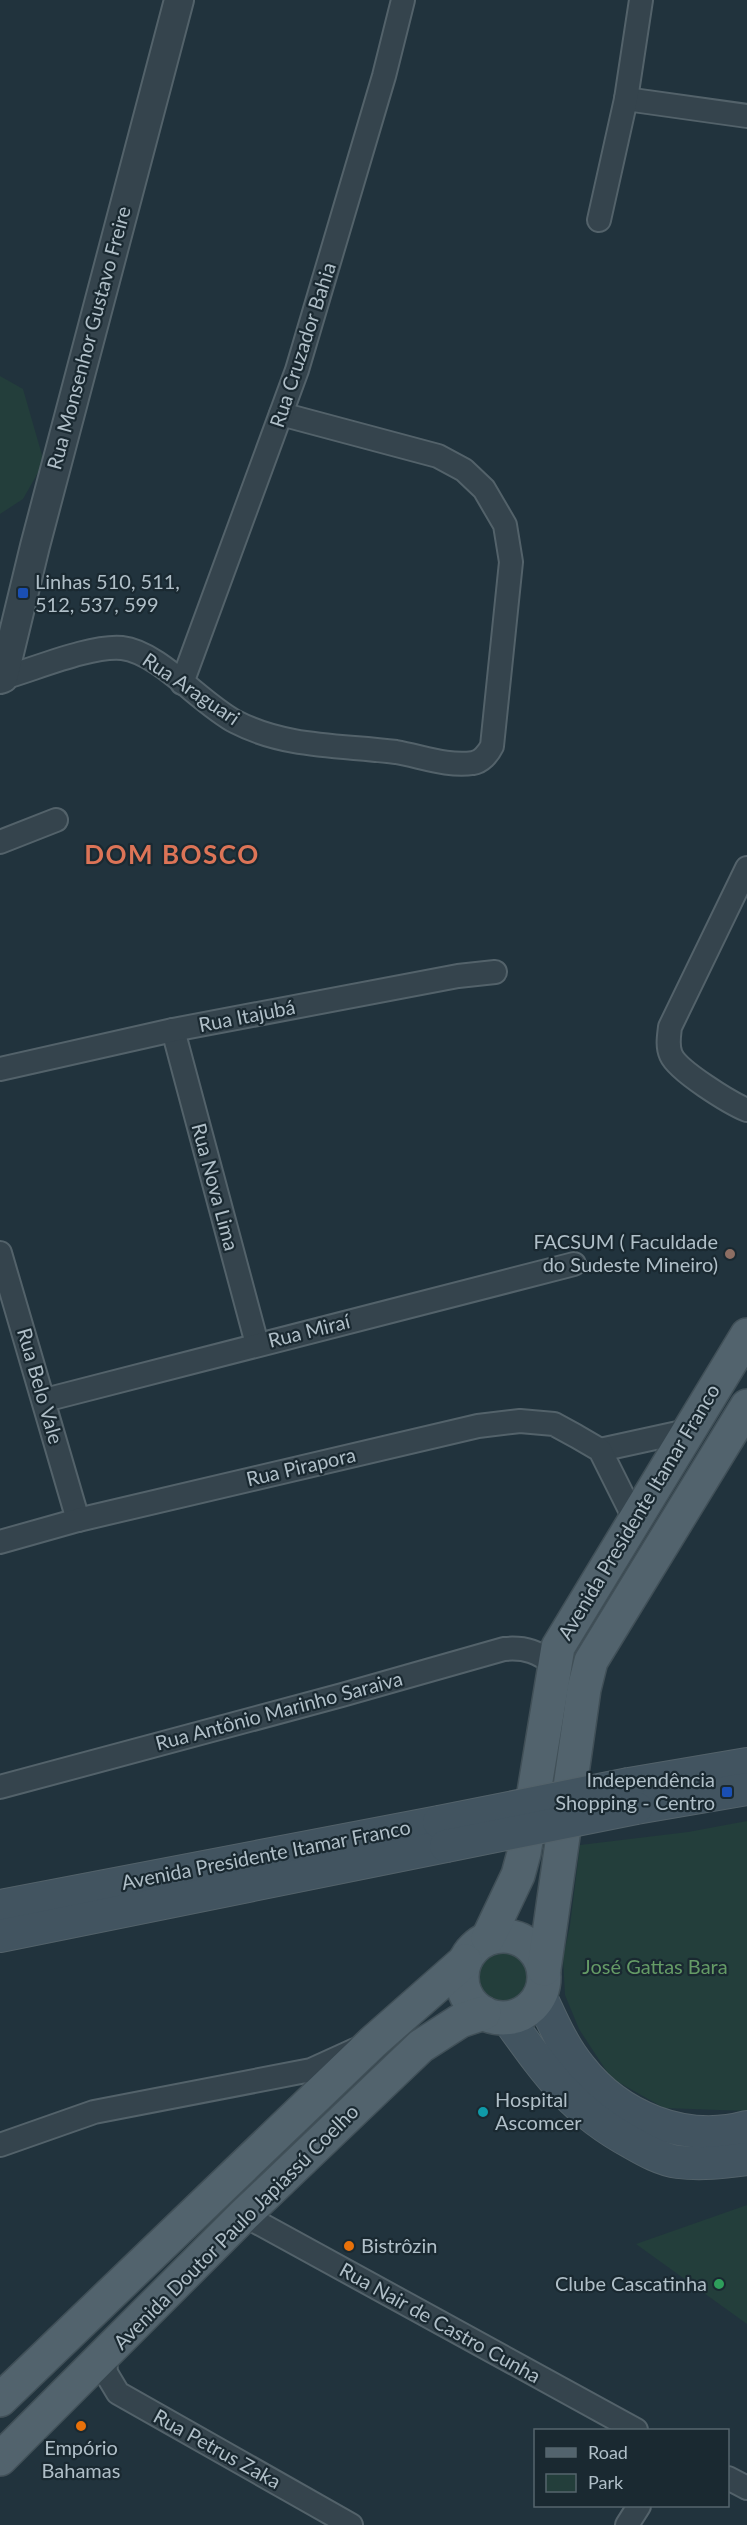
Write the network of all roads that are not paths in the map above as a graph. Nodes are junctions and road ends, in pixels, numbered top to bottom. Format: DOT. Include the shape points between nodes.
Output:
graph roads {
  1 [pos="179,0"];
  2 [pos="403,0"];
  3 [pos="641,0"];
  4 [pos="626,99"];
  5 [pos="747,116"];
  6 [pos="599,220"];
  7 [pos="281,414"];
  8 [pos="2,678"];
  9 [pos="182,683"];
  10 [pos="56,820"];
  11 [pos="0,842"];
  12 [pos="747,868"];
  13 [pos="495,972"];
  14 [pos="173,1030"];
  15 [pos="0,1069"];
  16 [pos="747,1110"];
  17 [pos="0,1253"];
  18 [pos="574,1264"];
  19 [pos="9,1314"];
  20 [pos="747,1335"];
  21 [pos="257,1344"];
  22 [pos="45,1400"];
  23 [pos="747,1406"];
  24 [pos="687,1431"];
  25 [pos="600,1450"];
  26 [pos="634,1518"];
  27 [pos="78,1520"];
  28 [pos="0,1542"];
  29 [pos="555,1665"];
  30 [pos="747,1747"];
  31 [pos="747,1764"];
  32 [pos="665,1778"];
  33 [pos="0,1787"];
  34 [pos="747,1789"];
  35 [pos="633,1796"];
  36 [pos="442,1834"];
  37 [pos="0,1906"];
  38 [pos="0,1936"];
  39 [pos="489,1938"];
  40 [pos="465,1961"];
  41 [pos="542,1982"];
  42 [pos="496,2015"];
  43 [pos="373,2042"];
  44 [pos="747,2127"];
  45 [pos="0,2145"];
  46 [pos="747,2159"];
  47 [pos="244,2215"];
  48 [pos="105,2357"];
  49 [pos="0,2400"];
  50 [pos="634,2429"];
  51 [pos="0,2459"];
  52 [pos="729,2479"];
  53 [pos="747,2488"];
  54 [pos="638,2507"];
  55 [pos="351,2525"];
  56 [pos="627,2525"];
  1 -- 8 [label="street, Rua Monsenhor Gustavo Freire"];
  2 -- 7 [label="street, Rua Cruzador Bahia" via="340,226"];
  3 -- 4 [label="street"];
  4 -- 5 [label="street"];
  4 -- 6 [label="street"];
  7 -- 9 [label="street, Rua Cruzador Bahia"];
  7 -- 9 [label="street, Rua Araguari" via="438,456 464,470 484,489 505,525 512,562 492,746 475,764 278,739 236,722"];
  8 -- 9 [label="street, Rua Araguari" via="97,650 122,648 144,654"];
  10 -- 11 [label="street"];
  12 -- 16 [label="street" via="670,1027 668,1044 672,1057 684,1071"];
  13 -- 14 [label="street, Rua Itajubá"];
  14 -- 15 [label="street, Rua Itajubá"];
  14 -- 21 [label="street, Rua Nova Lima"];
  17 -- 19 [label="street, Rua Belo Vale"];
  18 -- 21 [label="street, Rua Miraí"];
  19 -- 22 [label="street, Rua Belo Vale"];
  20 -- 24 [label="main road, Avenida Presidente Itamar Franco"];
  21 -- 22 [label="street, Rua Miraí"];
  22 -- 27 [label="street, Rua Belo Vale"];
  23 -- 41 [label="main road, Avenida Presidente Itamar Franco" via="591,1661"];
  24 -- 25 [label="street"];
  24 -- 26 [label="main road, Avenida Presidente Itamar Franco"];
  25 -- 26 [label="street"];
  25 -- 27 [label="street, Rua Pirapora" via="554,1424 520,1421 478,1426"];
  26 -- 29 [label="main road, Avenida Presidente Itamar Franco" via="565,1632"];
  27 -- 28 [label="street, Rua Pirapora"];
  29 -- 33 [label="street, Rua Antônio Marinho Saraiva" via="537,1652 520,1647 504,1649"];
  29 -- 39 [label="main road, Avenida Presidente Itamar Franco" via="524,1853"];
  30 -- 32 [label="main road"];
  31 -- 32 [label="main road, Avenida Presidente Itamar Franco"];
  32 -- 35 [label="main road, Avenida Presidente Itamar Franco"];
  34 -- 35 [label="main road, Avenida Presidente Itamar Franco"];
  35 -- 36 [label="main road, Avenida Presidente Itamar Franco, bridge"];
  36 -- 37 [label="main road, Avenida Presidente Itamar Franco"];
  36 -- 38 [label="main road, Avenida Presidente Itamar Franco"];
  39 -- 40 [label="main road" via="470,1951"];
  39 -- 41 [label="main road" via="512,1937 533,1948"];
  40 -- 42 [label="main road" via="462,1985 474,2006"];
  40 -- 43 [label="main road, Avenida Doutor Paulo Japiassú Coelho"];
  41 -- 42 [label="main road" via="532,2006 520,2014"];
  41 -- 44 [label="main road" via="561,2040 602,2092 631,2112 665,2127 697,2132"];
  42 -- 46 [label="main road" via="553,2082 598,2124 618,2136 650,2154 676,2162 708,2164"];
  42 -- 47 [label="main road, Avenida Doutor Paulo Japiassú Coelho" via="460,2021 421,2046"];
  43 -- 45 [label="street" via="311,2070 94,2112"];
  43 -- 49 [label="main road, Avenida Doutor Paulo Japiassú Coelho"];
  47 -- 48 [label="main road, Avenida Doutor Paulo Japiassú Coelho"];
  47 -- 50 [label="street, Rua Nair de Castro Cunha"];
  48 -- 51 [label="main road, Avenida Doutor Paulo Japiassú Coelho"];
  48 -- 55 [label="street, Rua Petrus Zaka" via="106,2373 118,2393"];
  52 -- 53 [label="street"];
  54 -- 56 [label="street"];
}
